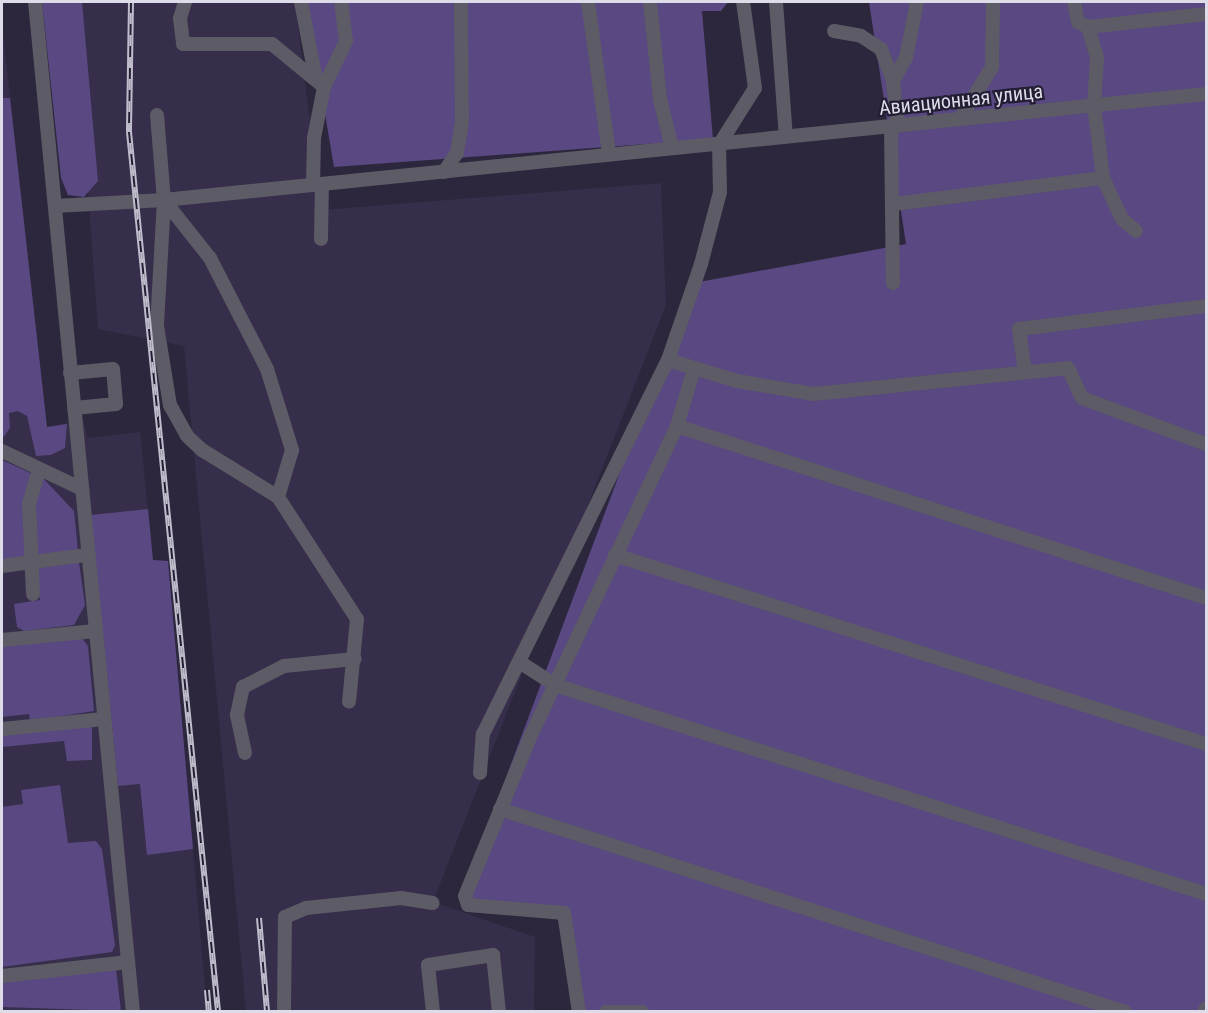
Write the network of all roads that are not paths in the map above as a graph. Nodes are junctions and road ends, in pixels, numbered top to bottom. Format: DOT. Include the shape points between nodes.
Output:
graph roads {
  1 [pos="35,2"];
  2 [pos="185,2"];
  3 [pos="301,2"];
  4 [pos="341,2"];
  5 [pos="461,2"];
  6 [pos="588,2"];
  7 [pos="650,2"];
  8 [pos="743,2"];
  9 [pos="776,2"];
  10 [pos="917,2"];
  11 [pos="993,2"];
  12 [pos="1074,2"];
  13 [pos="1206,14"];
  14 [pos="1088,27"];
  15 [pos="834,31"];
  16 [pos="893,81"];
  17 [pos="320,83"];
  18 [pos="1206,94"];
  19 [pos="1094,105"];
  20 [pos="157,115"];
  21 [pos="960,119"];
  22 [pos="895,126"];
  23 [pos="786,137"];
  24 [pos="719,145"];
  25 [pos="672,148"];
  26 [pos="609,154"];
  27 [pos="444,172"];
  28 [pos="1103,178"];
  29 [pos="318,185"];
  30 [pos="164,200"];
  31 [pos="894,204"];
  32 [pos="55,206"];
  33 [pos="1136,231"];
  34 [pos="321,238"];
  35 [pos="893,283"];
  36 [pos="1206,306"];
  37 [pos="668,360"];
  38 [pos="693,369"];
  39 [pos="1025,372"];
  40 [pos="70,373"];
  41 [pos="74,408"];
  42 [pos="677,426"];
  43 [pos="1206,444"];
  44 [pos="2,451"];
  45 [pos="39,470"];
  46 [pos="82,489"];
  47 [pos="278,497"];
  48 [pos="87,555"];
  49 [pos="615,555"];
  50 [pos="29,561"];
  51 [pos="2,566"];
  52 [pos="33,594"];
  53 [pos="1206,598"];
  54 [pos="96,631"];
  55 [pos="2,640"];
  56 [pos="355,659"];
  57 [pos="521,663"];
  58 [pos="555,685"];
  59 [pos="349,702"];
  60 [pos="104,719"];
  61 [pos="2,729"];
  62 [pos="1206,744"];
  63 [pos="245,753"];
  64 [pos="480,773"];
  65 [pos="500,809"];
  66 [pos="1206,894"];
  67 [pos="433,903"];
  68 [pos="129,962"];
  69 [pos="2,976"];
  70 [pos="133,1011"];
  71 [pos="284,1011"];
  72 [pos="433,1011"];
  73 [pos="499,1011"];
  74 [pos="579,1011"];
  75 [pos="606,1011"];
  76 [pos="642,1011"];
  77 [pos="1125,1011"];
  1 -- 32 [label="street"];
  2 -- 17 [label="street" via="180,18 183,44 272,44"];
  3 -- 17 [label="street"];
  4 -- 17 [label="street" via="346,41"];
  5 -- 27 [label="street" via="462,123 457,153"];
  6 -- 26 [label="street"];
  7 -- 25 [label="street" via="660,99"];
  8 -- 24 [label="street" via="755,88"];
  9 -- 23 [label="street"];
  10 -- 16 [label="street" via="906,58"];
  11 -- 21 [label="street" via="992,67"];
  12 -- 14 [label="street" via="1078,22"];
  13 -- 14 [label="street"];
  14 -- 19 [label="street" via="1098,66"];
  15 -- 16 [label="street" via="861,36 881,49"];
  16 -- 22 [label="street"];
  17 -- 29 [label="street" via="314,138"];
  18 -- 19 [label="street, Авиационная улица"];
  19 -- 21 [label="street, Авиационная улица"];
  19 -- 28 [label="street"];
  20 -- 30 [label="street"];
  21 -- 22 [label="street, Авиационная улица"];
  22 -- 23 [label="street, Авиационная улица"];
  22 -- 31 [label="street"];
  23 -- 24 [label="street, Авиационная улица"];
  24 -- 25 [label="street, Авиационная улица"];
  24 -- 37 [label="street" via="720,192"];
  25 -- 26 [label="street, Авиационная улица"];
  26 -- 27 [label="street, Авиационная улица"];
  27 -- 29 [label="street, Авиационная улица"];
  28 -- 31 [label="street"];
  28 -- 33 [label="street" via="1122,219"];
  29 -- 30 [label="street, Авиационная улица"];
  29 -- 34 [label="street"];
  30 -- 32 [label="street, Авиационная улица"];
  30 -- 47 [label="street" via="210,258 267,369 292,450"];
  30 -- 47 [label="street" via="157,326 170,405 187,436 202,450"];
  31 -- 35 [label="street"];
  32 -- 40 [label="street"];
  36 -- 39 [label="street" via="1019,329"];
  37 -- 38 [label="street"];
  37 -- 57 [label="street"];
  38 -- 39 [label="street" via="813,394"];
  38 -- 42 [label="street"];
  39 -- 43 [label="street" via="1068,368 1082,398"];
  40 -- 41 [label="street"];
  40 -- 41 [label="street" via="113,369 116,404"];
  41 -- 46 [label="street"];
  42 -- 49 [label="street"];
  42 -- 53 [label="street"];
  44 -- 45 [label="street"];
  45 -- 46 [label="street"];
  45 -- 50 [label="street" via="29,504"];
  46 -- 48 [label="street"];
  47 -- 56 [label="street" via="357,619"];
  48 -- 50 [label="street"];
  48 -- 54 [label="street"];
  49 -- 58 [label="street"];
  49 -- 62 [label="street"];
  50 -- 51 [label="street"];
  50 -- 52 [label="street"];
  54 -- 55 [label="street"];
  54 -- 60 [label="street"];
  56 -- 59 [label="street"];
  56 -- 63 [label="street" via="284,666 243,687 237,715"];
  57 -- 58 [label="street"];
  57 -- 64 [label="street" via="483,735"];
  58 -- 65 [label="street"];
  58 -- 66 [label="street"];
  60 -- 61 [label="street"];
  60 -- 68 [label="street"];
  65 -- 74 [label="street" via="464,901 564,913"];
  65 -- 77 [label="street"];
  67 -- 71 [label="street" via="401,898 306,908 285,917"];
  68 -- 69 [label="street"];
  68 -- 70 [label="street"];
  72 -- 73 [label="street" via="428,965 492,955"];
  75 -- 76 [label="street"];
}
